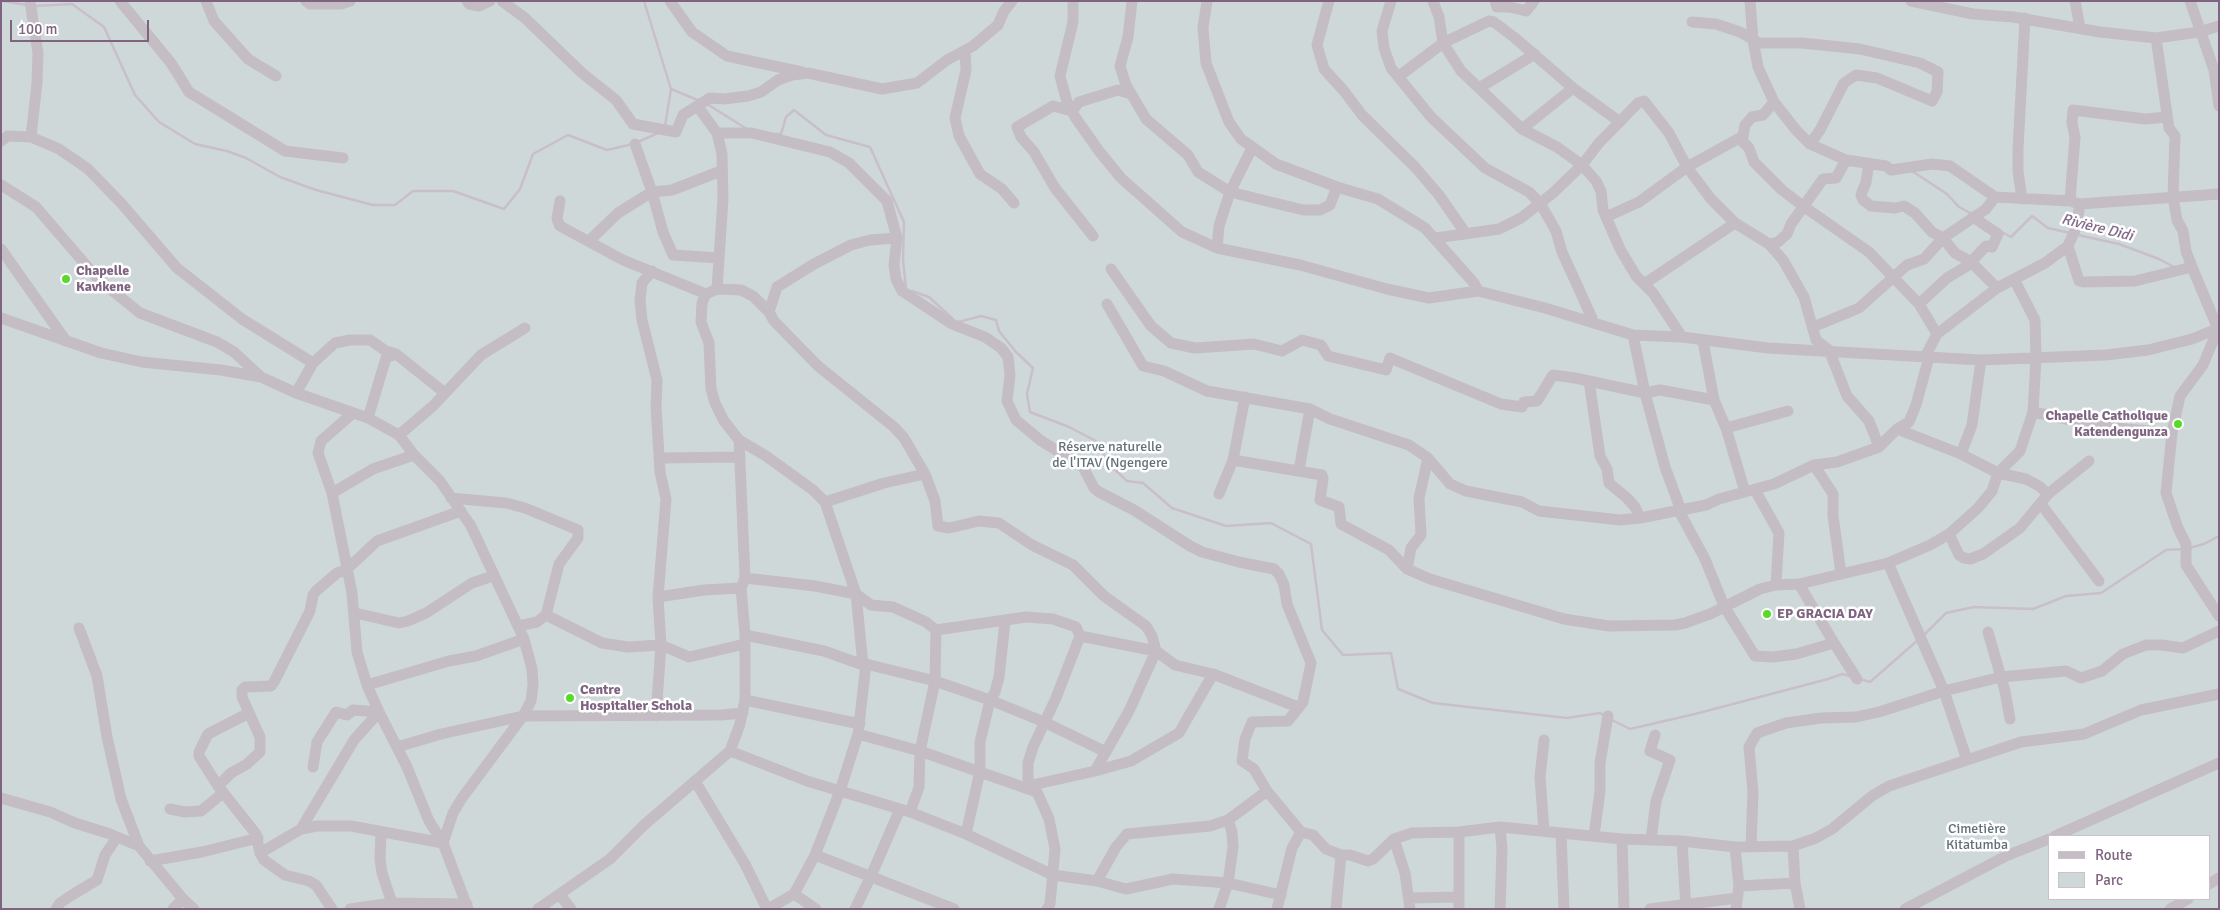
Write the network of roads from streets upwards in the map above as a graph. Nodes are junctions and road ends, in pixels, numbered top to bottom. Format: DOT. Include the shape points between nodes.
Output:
graph roads {
  1 [pos="30,1"];
  2 [pos="120,1"];
  3 [pos="206,1"];
  4 [pos="306,1"];
  5 [pos="350,1"];
  6 [pos="467,1"];
  7 [pos="490,1"];
  8 [pos="502,1"];
  9 [pos="670,1"];
  10 [pos="1012,1"];
  11 [pos="1072,1"];
  12 [pos="1132,1"];
  13 [pos="1207,1"];
  14 [pos="1329,1"];
  15 [pos="1391,1"];
  16 [pos="1433,1"];
  17 [pos="1494,1"];
  18 [pos="1534,1"];
  19 [pos="1750,1"];
  20 [pos="1911,1"];
  21 [pos="2075,1"];
  22 [pos="2190,1"];
  23 [pos="2025,18"];
  24 [pos="1692,22"];
  25 [pos="2219,26"];
  26 [pos="2080,28"];
  27 [pos="2199,32"];
  28 [pos="2156,38"];
  29 [pos="1753,40"];
  30 [pos="1443,43"];
  31 [pos="965,50"];
  32 [pos="1535,54"];
  33 [pos="808,73"];
  34 [pos="276,76"];
  35 [pos="1398,77"];
  36 [pos="2217,77"];
  37 [pos="1479,88"];
  38 [pos="1573,88"];
  39 [pos="1132,94"];
  40 [pos="1774,102"];
  41 [pos="2219,106"];
  42 [pos="698,107"];
  43 [pos="1072,111"];
  44 [pos="2167,117"];
  45 [pos="1620,122"];
  46 [pos="1522,129"];
  47 [pos="717,133"];
  48 [pos="1743,136"];
  49 [pos="31,137"];
  50 [pos="1,141"];
  51 [pos="635,144"];
  52 [pos="1810,144"];
  53 [pos="1252,148"];
  54 [pos="342,158"];
  55 [pos="1846,160"];
  56 [pos="1869,163"];
  57 [pos="1582,165"];
  58 [pos="1687,167"];
  59 [pos="721,171"];
  60 [pos="1,185"];
  61 [pos="1337,187"];
  62 [pos="652,192"];
  63 [pos="1230,192"];
  64 [pos="2219,194"];
  65 [pos="1995,197"];
  66 [pos="2173,197"];
  67 [pos="2022,198"];
  68 [pos="560,201"];
  69 [pos="2075,202"];
  70 [pos="1014,203"];
  71 [pos="1540,203"];
  72 [pos="1802,206"];
  73 [pos="1975,215"];
  74 [pos="1606,217"];
  75 [pos="1735,224"];
  76 [pos="1466,234"];
  77 [pos="1092,236"];
  78 [pos="2072,237"];
  79 [pos="897,238"];
  80 [pos="1436,238"];
  81 [pos="1943,238"];
  82 [pos="589,241"];
  83 [pos="1769,244"];
  84 [pos="1217,248"];
  85 [pos="1,249"];
  86 [pos="718,258"];
  87 [pos="1971,262"];
  88 [pos="1111,269"];
  89 [pos="2183,269"];
  90 [pos="652,271"];
  91 [pos="1894,279"];
  92 [pos="2014,279"];
  93 [pos="1644,284"];
  94 [pos="1997,288"];
  95 [pos="717,289"];
  96 [pos="1478,291"];
  97 [pos="706,294"];
  98 [pos="1107,304"];
  99 [pos="1919,304"];
  100 [pos="769,312"];
  101 [pos="1,318"];
  102 [pos="1581,319"];
  103 [pos="1813,327"];
  104 [pos="525,328"];
  105 [pos="2218,329"];
  106 [pos="1938,334"];
  107 [pos="1633,335"];
  108 [pos="1682,337"];
  109 [pos="66,341"];
  110 [pos="1703,341"];
  111 [pos="1829,350"];
  112 [pos="396,354"];
  113 [pos="1927,357"];
  114 [pos="2036,358"];
  115 [pos="1981,360"];
  116 [pos="313,363"];
  117 [pos="261,377"];
  118 [pos="1588,381"];
  119 [pos="296,393"];
  120 [pos="445,393"];
  121 [pos="1645,393"];
  122 [pos="1245,397"];
  123 [pos="1714,400"];
  124 [pos="1310,409"];
  125 [pos="1788,410"];
  126 [pos="2033,412"];
  127 [pos="352,414"];
  128 [pos="368,418"];
  129 [pos="1726,428"];
  130 [pos="1897,429"];
  131 [pos="2172,433"];
  132 [pos="400,436"];
  133 [pos="739,440"];
  134 [pos="1879,447"];
  135 [pos="1961,454"];
  136 [pos="414,455"];
  137 [pos="740,457"];
  138 [pos="660,458"];
  139 [pos="1428,458"];
  140 [pos="1232,460"];
  141 [pos="2089,460"];
  142 [pos="1814,465"];
  143 [pos="1299,470"];
  144 [pos="925,474"];
  145 [pos="1998,474"];
  146 [pos="1750,491"];
  147 [pos="332,493"];
  148 [pos="1219,494"];
  149 [pos="2048,494"];
  150 [pos="451,498"];
  151 [pos="825,502"];
  152 [pos="2041,504"];
  153 [pos="460,511"];
  154 [pos="1679,511"];
  155 [pos="1640,518"];
  156 [pos="1949,534"];
  157 [pos="1888,563"];
  158 [pos="1407,569"];
  159 [pos="346,570"];
  160 [pos="1841,574"];
  161 [pos="493,576"];
  162 [pos="2099,582"];
  163 [pos="743,583"];
  164 [pos="1799,584"];
  165 [pos="1776,585"];
  166 [pos="856,594"];
  167 [pos="658,597"];
  168 [pos="1724,606"];
  169 [pos="355,613"];
  170 [pos="546,615"];
  171 [pos="2219,616"];
  172 [pos="1005,622"];
  173 [pos="518,626"];
  174 [pos="79,628"];
  175 [pos="936,630"];
  176 [pos="2219,631"];
  177 [pos="1988,632"];
  178 [pos="1080,636"];
  179 [pos="524,639"];
  180 [pos="745,639"];
  181 [pos="1834,642"];
  182 [pos="661,645"];
  183 [pos="1156,651"];
  184 [pos="865,665"];
  185 [pos="1213,674"];
  186 [pos="2001,677"];
  187 [pos="1857,679"];
  188 [pos="935,681"];
  189 [pos="367,685"];
  190 [pos="1944,691"];
  191 [pos="2219,694"];
  192 [pos="744,700"];
  193 [pos="990,700"];
  194 [pos="1298,707"];
  195 [pos="379,712"];
  196 [pos="249,713"];
  197 [pos="743,713"];
  198 [pos="523,716"];
  199 [pos="656,716"];
  200 [pos="1608,716"];
  201 [pos="2010,719"];
  202 [pos="1044,722"];
  203 [pos="859,729"];
  204 [pos="1655,735"];
  205 [pos="1544,740"];
  206 [pos="397,747"];
  207 [pos="730,751"];
  208 [pos="920,751"];
  209 [pos="1106,752"];
  210 [pos="1967,760"];
  211 [pos="2219,763"];
  212 [pos="313,767"];
  213 [pos="980,771"];
  214 [pos="1095,771"];
  215 [pos="695,781"];
  216 [pos="1032,789"];
  217 [pos="221,790"];
  218 [pos="1266,790"];
  219 [pos="840,791"];
  220 [pos="1,798"];
  221 [pos="170,809"];
  222 [pos="905,811"];
  223 [pos="1228,820"];
  224 [pos="1500,827"];
  225 [pos="301,829"];
  226 [pos="1544,831"];
  227 [pos="381,832"];
  228 [pos="1301,832"];
  229 [pos="1459,832"];
  230 [pos="1561,833"];
  231 [pos="966,834"];
  232 [pos="2057,835"];
  233 [pos="1594,836"];
  234 [pos="117,837"];
  235 [pos="258,838"];
  236 [pos="1394,839"];
  237 [pos="1622,839"];
  238 [pos="2048,839"];
  239 [pos="1651,840"];
  240 [pos="1682,841"];
  241 [pos="444,843"];
  242 [pos="139,846"];
  243 [pos="1793,846"];
  244 [pos="1735,847"];
  245 [pos="1751,847"];
  246 [pos="260,853"];
  247 [pos="1341,855"];
  248 [pos="815,856"];
  249 [pos="150,861"];
  250 [pos="1053,875"];
  251 [pos="872,876"];
  252 [pos="1097,881"];
  253 [pos="1228,883"];
  254 [pos="1795,883"];
  255 [pos="794,894"];
  256 [pos="560,895"];
  257 [pos="1281,895"];
  258 [pos="1737,898"];
  259 [pos="183,899"];
  260 [pos="1459,903"];
  261 [pos="1410,904"];
  262 [pos="394,906"];
  263 [pos="468,906"];
  264 [pos="939,906"];
  265 [pos="1686,906"];
  266 [pos="330,908"];
  267 [pos="56,909"];
  268 [pos="173,909"];
  269 [pos="194,909"];
  270 [pos="350,909"];
  271 [pos="538,909"];
  272 [pos="571,909"];
  273 [pos="768,909"];
  274 [pos="816,909"];
  275 [pos="855,909"];
  276 [pos="954,909"];
  277 [pos="1048,909"];
  278 [pos="1219,909"];
  279 [pos="1277,909"];
  280 [pos="1336,909"];
  281 [pos="1500,909"];
  282 [pos="1564,909"];
  283 [pos="1624,909"];
  284 [pos="1650,909"];
  285 [pos="1800,909"];
  286 [pos="1905,909"];
  1 -- 49 [label="street" via="38,53"];
  2 -- 54 [label="street" via="171,63 189,92 285,151"];
  3 -- 34 [label="street" via="214,21 248,59"];
  4 -- 5 [label="street" via="310,4 341,4"];
  6 -- 7 [label="street" via="479,6"];
  8 -- 42 [label="street" via="616,100 634,124 676,132 683,115"];
  9 -- 33 [label="street" via="692,32 727,56"];
  10 -- 31 [label="street" via="998,25"];
  11 -- 43 [label="street" via="1073,22 1060,76"];
  12 -- 39 [label="street" via="1128,37 1120,66"];
  13 -- 53 [label="street" via="1204,28 1206,63 1229,122"];
  14 -- 76 [label="street" via="1317,45 1324,69 1362,115 1439,195"];
  15 -- 35 [label="street" via="1382,31 1384,48"];
  16 -- 30 [label="street"];
  17 -- 18 [label="street" via="1497,7 1526,11"];
  19 -- 29 [label="street"];
  20 -- 23 [label="street" via="1973,14"];
  21 -- 26 [label="street"];
  22 -- 27 [label="street"];
  23 -- 26 [label="street"];
  23 -- 67 [label="street" via="2018,149"];
  24 -- 29 [label="street" via="1716,24"];
  25 -- 27 [label="street"];
  26 -- 28 [label="street"];
  27 -- 28 [label="street"];
  27 -- 36 [label="street"];
  28 -- 44 [label="street"];
  29 -- 40 [label="street" via="1758,67"];
  29 -- 52 [label="street" via="1758,43 1802,43 1860,49 1920,63 1938,72 1937,92 1932,101 1877,78 1856,75 1844,84"];
  30 -- 32 [label="street" via="1489,21"];
  30 -- 35 [label="street"];
  30 -- 37 [label="street" via="1461,71"];
  31 -- 33 [label="street" via="917,83 882,89"];
  31 -- 70 [label="street" via="966,70 955,118 959,136 980,174 1002,189"];
  32 -- 37 [label="street"];
  32 -- 38 [label="street"];
  33 -- 42 [label="street" via="778,80 761,92 748,96 710,98"];
  35 -- 71 [label="street" via="1431,117 1486,168 1529,192"];
  36 -- 41 [label="street"];
  37 -- 46 [label="street"];
  38 -- 45 [label="street"];
  38 -- 46 [label="street"];
  39 -- 43 [label="street" via="1118,90 1079,102"];
  39 -- 63 [label="street" via="1146,119 1188,155 1198,172"];
  40 -- 48 [label="street" via="1763,115 1752,117 1745,125"];
  40 -- 52 [label="street"];
  42 -- 47 [label="street"];
  43 -- 77 [label="street" via="1053,106 1017,127 1055,188"];
  43 -- 84 [label="street" via="1098,151 1147,203 1182,232"];
  44 -- 66 [label="street" via="2175,136"];
  44 -- 69 [label="street" via="2145,119 2072,110"];
  45 -- 57 [label="street"];
  45 -- 58 [label="street" via="1644,101 1669,133"];
  46 -- 57 [label="street" via="1557,147"];
  47 -- 59 [label="street" via="722,154"];
  47 -- 79 [label="street" via="752,133 830,152 850,163 887,201"];
  48 -- 58 [label="street"];
  48 -- 72 [label="street" via="1754,162"];
  49 -- 50 [label="street" via="8,136"];
  49 -- 116 [label="street" via="59,149 88,169 177,268 242,318"];
  51 -- 62 [label="street"];
  52 -- 55 [label="street"];
  53 -- 61 [label="street" via="1276,164"];
  53 -- 63 [label="street"];
  55 -- 56 [label="street"];
  55 -- 72 [label="street" via="1836,178 1823,179"];
  56 -- 65 [label="street" via="1891,170 1932,164 1950,166"];
  56 -- 81 [label="street" via="1861,195 1863,200 1870,206 1904,206"];
  57 -- 71 [label="street"];
  57 -- 74 [label="street" via="1596,180"];
  58 -- 74 [label="street" via="1639,202"];
  58 -- 75 [label="street"];
  59 -- 62 [label="street" via="672,190"];
  59 -- 86 [label="street" via="724,199"];
  60 -- 117 [label="street" via="36,207 98,279 140,313 217,342 234,352"];
  61 -- 63 [label="street" via="1330,205 1320,210 1303,210"];
  61 -- 80 [label="street" via="1378,199 1426,228"];
  62 -- 82 [label="street" via="625,208"];
  62 -- 86 [label="street" via="673,254"];
  63 -- 84 [label="street" via="1219,226"];
  64 -- 66 [label="street"];
  65 -- 67 [label="street"];
  65 -- 73 [label="street" via="1986,209"];
  66 -- 69 [label="street"];
  66 -- 89 [label="street" via="2186,251"];
  67 -- 69 [label="street"];
  68 -- 82 [label="street" via="557,219 560,226"];
  69 -- 78 [label="street"];
  71 -- 76 [label="street" via="1499,229"];
  71 -- 102 [label="street" via="1556,231 1571,274 1592,318"];
  72 -- 83 [label="street" via="1787,234 1778,242"];
  72 -- 91 [label="street" via="1870,252"];
  73 -- 81 [label="street"];
  73 -- 87 [label="street" via="1998,234 1992,247 1986,246"];
  74 -- 93 [label="street" via="1620,249"];
  75 -- 83 [label="street"];
  75 -- 93 [label="street"];
  76 -- 80 [label="street"];
  78 -- 89 [label="street" via="2079,281 2134,281"];
  78 -- 92 [label="street" via="2045,263"];
  79 -- 100 [label="street" via="851,245 814,264 777,287"];
  79 -- 194 [label="street" via="894,265 902,290 952,324 985,337 1008,357 1007,401 1016,420 1040,440 1083,467 1099,492 1190,546 1274,569 1279,574 1287,604 1311,664 1303,702"];
  80 -- 96 [label="street"];
  81 -- 87 [label="street" via="1955,254"];
  81 -- 91 [label="street" via="1924,259 1907,265"];
  82 -- 90 [label="street" via="623,260"];
  83 -- 103 [label="street" via="1798,284"];
  84 -- 96 [label="street" via="1300,265 1429,298"];
  85 -- 109 [label="street"];
  86 -- 95 [label="street"];
  87 -- 94 [label="street"];
  87 -- 99 [label="street"];
  88 -- 118 [label="street" via="1151,326 1171,343 1195,348 1254,344 1282,352 1302,340 1321,345 1328,356 1386,370 1390,358 1501,404 1522,407 1524,402 1537,401 1553,376"];
  89 -- 105 [label="street"];
  90 -- 97 [label="street"];
  90 -- 138 [label="street" via="642,283 640,301 657,380"];
  91 -- 99 [label="street"];
  91 -- 103 [label="street" via="1859,308"];
  92 -- 94 [label="street"];
  92 -- 114 [label="street" via="2035,320"];
  93 -- 108 [label="street" via="1653,292"];
  94 -- 106 [label="street"];
  95 -- 97 [label="street"];
  95 -- 100 [label="street" via="741,290 753,296"];
  96 -- 102 [label="street"];
  97 -- 133 [label="street" via="701,322 709,343 711,389 724,421"];
  98 -- 122 [label="street" via="1142,366 1164,371 1207,391"];
  99 -- 106 [label="street"];
  100 -- 144 [label="street" via="818,366 894,427"];
  101 -- 109 [label="street"];
  102 -- 107 [label="street"];
  103 -- 111 [label="street" via="1816,340"];
  104 -- 120 [label="street" via="481,356"];
  105 -- 114 [label="street" via="2192,340 2148,350"];
  105 -- 131 [label="street" via="2203,365 2180,396"];
  106 -- 113 [label="street"];
  107 -- 108 [label="street"];
  107 -- 121 [label="street"];
  108 -- 110 [label="street"];
  109 -- 117 [label="street" via="142,362"];
  110 -- 111 [label="street"];
  110 -- 123 [label="street"];
  111 -- 113 [label="street"];
  111 -- 134 [label="street" via="1847,396 1869,420"];
  112 -- 116 [label="street" via="370,340 350,340 335,343"];
  112 -- 120 [label="street"];
  112 -- 128 [label="street" via="386,358"];
  113 -- 115 [label="street"];
  113 -- 130 [label="street" via="1910,422"];
  114 -- 115 [label="street"];
  114 -- 126 [label="street"];
  115 -- 135 [label="street" via="1972,425"];
  116 -- 119 [label="street"];
  117 -- 119 [label="street"];
  118 -- 121 [label="street"];
  118 -- 155 [label="street" via="1600,456 1609,482 1635,507"];
  119 -- 127 [label="street"];
  120 -- 132 [label="street"];
  121 -- 123 [label="street" via="1660,390"];
  121 -- 154 [label="street"];
  122 -- 124 [label="street"];
  122 -- 140 [label="street"];
  123 -- 129 [label="street"];
  124 -- 139 [label="street" via="1330,419 1409,445"];
  124 -- 143 [label="street"];
  125 -- 129 [label="street"];
  126 -- 131 [label="street" via="2104,428"];
  126 -- 145 [label="street" via="2020,451"];
  127 -- 128 [label="street"];
  127 -- 147 [label="street" via="318,446"];
  128 -- 132 [label="street"];
  129 -- 146 [label="street"];
  130 -- 134 [label="street"];
  130 -- 135 [label="street"];
  131 -- 171 [label="street" via="2166,493 2186,544 2186,565"];
  132 -- 136 [label="street"];
  133 -- 137 [label="street"];
  133 -- 151 [label="street" via="766,456"];
  134 -- 142 [label="street" via="1837,462"];
  135 -- 145 [label="street"];
  136 -- 147 [label="street" via="373,469"];
  136 -- 150 [label="street" via="440,481"];
  137 -- 138 [label="street"];
  137 -- 163 [label="street"];
  138 -- 167 [label="street" via="666,499"];
  139 -- 155 [label="street" via="1450,484 1466,491 1522,502 1539,512 1620,520"];
  139 -- 158 [label="street" via="1419,498 1421,535 1411,548"];
  140 -- 143 [label="street"];
  140 -- 148 [label="street"];
  141 -- 149 [label="street"];
  142 -- 146 [label="street" via="1774,484"];
  142 -- 160 [label="street" via="1832,494"];
  143 -- 158 [label="street" via="1322,475 1320,500 1339,507 1341,524 1389,550"];
  144 -- 151 [label="street"];
  144 -- 183 [label="street" via="935,501 938,526 949,528 979,521 999,523 1032,545 1073,565 1104,596 1146,626"];
  145 -- 149 [label="street" via="2026,479"];
  145 -- 156 [label="street" via="1992,491"];
  146 -- 154 [label="street"];
  146 -- 165 [label="street" via="1779,533"];
  147 -- 159 [label="street"];
  149 -- 152 [label="street"];
  150 -- 153 [label="street"];
  150 -- 170 [label="street" via="506,502 578,530 578,538 559,564"];
  151 -- 166 [label="street"];
  152 -- 156 [label="street" via="2020,528 1999,544 1970,559 1959,555"];
  152 -- 162 [label="street"];
  153 -- 159 [label="street" via="377,541"];
  153 -- 161 [label="street" via="471,526"];
  154 -- 155 [label="street"];
  154 -- 168 [label="street" via="1705,559"];
  156 -- 157 [label="street" via="1930,546"];
  157 -- 160 [label="street"];
  157 -- 190 [label="street"];
  158 -- 168 [label="street" via="1468,592 1564,619 1609,626 1674,625 1710,614"];
  159 -- 169 [label="street"];
  159 -- 196 [label="street" via="337,573 313,595 310,611 271,686 245,687 242,690"];
  160 -- 164 [label="street"];
  161 -- 169 [label="street" via="472,584 408,621"];
  161 -- 173 [label="street"];
  163 -- 166 [label="street" via="815,586"];
  163 -- 167 [label="street"];
  163 -- 180 [label="street"];
  164 -- 165 [label="street"];
  164 -- 181 [label="street"];
  165 -- 168 [label="street"];
  166 -- 175 [label="street" via="871,605 893,607"];
  166 -- 184 [label="street"];
  167 -- 182 [label="street"];
  168 -- 181 [label="street" via="1755,656 1796,654"];
  169 -- 189 [label="street" via="357,652"];
  170 -- 173 [label="street" via="537,622"];
  170 -- 182 [label="street" via="611,646"];
  172 -- 175 [label="street"];
  172 -- 178 [label="street" via="1026,617 1052,619 1076,628"];
  172 -- 193 [label="street" via="999,677"];
  173 -- 179 [label="street"];
  174 -- 242 [label="street" via="97,676 121,799"];
  175 -- 188 [label="street"];
  176 -- 186 [label="street" via="2184,648 2146,646 2123,654 2102,671 2081,678 2066,671"];
  177 -- 186 [label="street"];
  178 -- 183 [label="street"];
  178 -- 202 [label="street"];
  179 -- 189 [label="street" via="476,656"];
  179 -- 198 [label="street" via="533,685 531,701"];
  180 -- 182 [label="street" via="689,657"];
  180 -- 184 [label="street" via="824,652"];
  180 -- 192 [label="street"];
  181 -- 187 [label="street"];
  182 -- 199 [label="street"];
  183 -- 185 [label="street" via="1175,666"];
  183 -- 209 [label="street"];
  184 -- 188 [label="street"];
  184 -- 203 [label="street"];
  185 -- 194 [label="street"];
  185 -- 214 [label="street" via="1180,732 1131,761"];
  186 -- 190 [label="street"];
  186 -- 201 [label="street"];
  188 -- 193 [label="street"];
  188 -- 208 [label="street"];
  189 -- 195 [label="street"];
  190 -- 210 [label="street"];
  190 -- 245 [label="street" via="1879,712 1856,717 1786,722 1756,733 1749,747 1753,792"];
  191 -- 210 [label="street" via="2141,710 2084,734 2021,742"];
  192 -- 197 [label="street"];
  192 -- 203 [label="street"];
  193 -- 202 [label="street"];
  193 -- 213 [label="street" via="980,742"];
  194 -- 218 [label="street" via="1288,721 1252,722 1245,740 1242,761 1254,769"];
  195 -- 206 [label="street"];
  195 -- 212 [label="street" via="353,710 347,715 336,712 317,742"];
  195 -- 225 [label="street" via="354,740"];
  196 -- 217 [label="street" via="260,737 260,752 231,772"];
  196 -- 217 [label="street" via="208,734 199,752 200,759"];
  197 -- 199 [label="street"];
  197 -- 207 [label="street"];
  198 -- 199 [label="street"];
  198 -- 206 [label="street"];
  198 -- 241 [label="street" via="462,798 453,813"];
  200 -- 233 [label="street"];
  202 -- 209 [label="street"];
  202 -- 216 [label="street" via="1028,763"];
  203 -- 208 [label="street"];
  203 -- 219 [label="street"];
  204 -- 239 [label="street" via="1650,751 1670,760 1656,801"];
  205 -- 226 [label="street" via="1540,777"];
  206 -- 241 [label="street" via="430,821"];
  207 -- 215 [label="street"];
  207 -- 219 [label="street"];
  208 -- 213 [label="street"];
  208 -- 222 [label="street" via="919,787"];
  209 -- 214 [label="street"];
  210 -- 243 [label="street" via="1889,786 1832,829"];
  211 -- 232 [label="street"];
  213 -- 216 [label="street"];
  213 -- 231 [label="street"];
  214 -- 216 [label="street"];
  215 -- 256 [label="street" via="610,859"];
  215 -- 273 [label="street"];
  216 -- 250 [label="street" via="1049,819 1055,849"];
  217 -- 221 [label="street" via="202,811"];
  217 -- 235 [label="street"];
  218 -- 223 [label="street"];
  218 -- 228 [label="street"];
  219 -- 222 [label="street"];
  219 -- 248 [label="street"];
  220 -- 234 [label="street"];
  222 -- 231 [label="street"];
  222 -- 251 [label="street"];
  223 -- 252 [label="street" via="1192,829 1127,834"];
  223 -- 253 [label="street" via="1233,847"];
  224 -- 226 [label="street"];
  224 -- 229 [label="street"];
  224 -- 281 [label="street"];
  225 -- 227 [label="street" via="351,826"];
  225 -- 246 [label="street"];
  226 -- 230 [label="street"];
  227 -- 241 [label="street"];
  227 -- 262 [label="street" via="382,873"];
  228 -- 247 [label="street" via="1313,835 1326,849"];
  228 -- 257 [label="street" via="1292,848"];
  229 -- 236 [label="street" via="1426,831"];
  229 -- 260 [label="street"];
  230 -- 233 [label="street"];
  230 -- 282 [label="street"];
  231 -- 250 [label="street"];
  233 -- 237 [label="street"];
  234 -- 242 [label="street"];
  234 -- 267 [label="street" via="105,855 97,880 60,903"];
  235 -- 246 [label="street"];
  235 -- 249 [label="street"];
  236 -- 247 [label="street" via="1368,861"];
  236 -- 261 [label="street" via="1405,873"];
  237 -- 239 [label="street"];
  237 -- 283 [label="street"];
  238 -- 286 [label="street" via="2006,856"];
  239 -- 240 [label="street"];
  240 -- 244 [label="street"];
  240 -- 265 [label="street"];
  241 -- 263 [label="street"];
  242 -- 249 [label="street"];
  243 -- 245 [label="street"];
  243 -- 254 [label="street"];
  244 -- 245 [label="street"];
  244 -- 258 [label="street"];
  246 -- 266 [label="street" via="285,875 316,885"];
  247 -- 280 [label="street"];
  248 -- 251 [label="street"];
  248 -- 255 [label="street"];
  249 -- 259 [label="street"];
  250 -- 252 [label="street"];
  250 -- 277 [label="street"];
  251 -- 264 [label="street"];
  251 -- 275 [label="street"];
  252 -- 253 [label="street" via="1126,889 1173,879"];
  253 -- 257 [label="street"];
  253 -- 278 [label="street"];
  254 -- 258 [label="street"];
  254 -- 285 [label="street"];
  255 -- 273 [label="street"];
  255 -- 274 [label="street"];
  256 -- 271 [label="street"];
  256 -- 272 [label="street"];
  257 -- 279 [label="street"];
  258 -- 265 [label="street"];
  259 -- 268 [label="street"];
  259 -- 269 [label="street"];
  260 -- 261 [label="street"];
  262 -- 263 [label="street"];
  262 -- 270 [label="street"];
  264 -- 276 [label="street"];
  265 -- 284 [label="street"];
}
